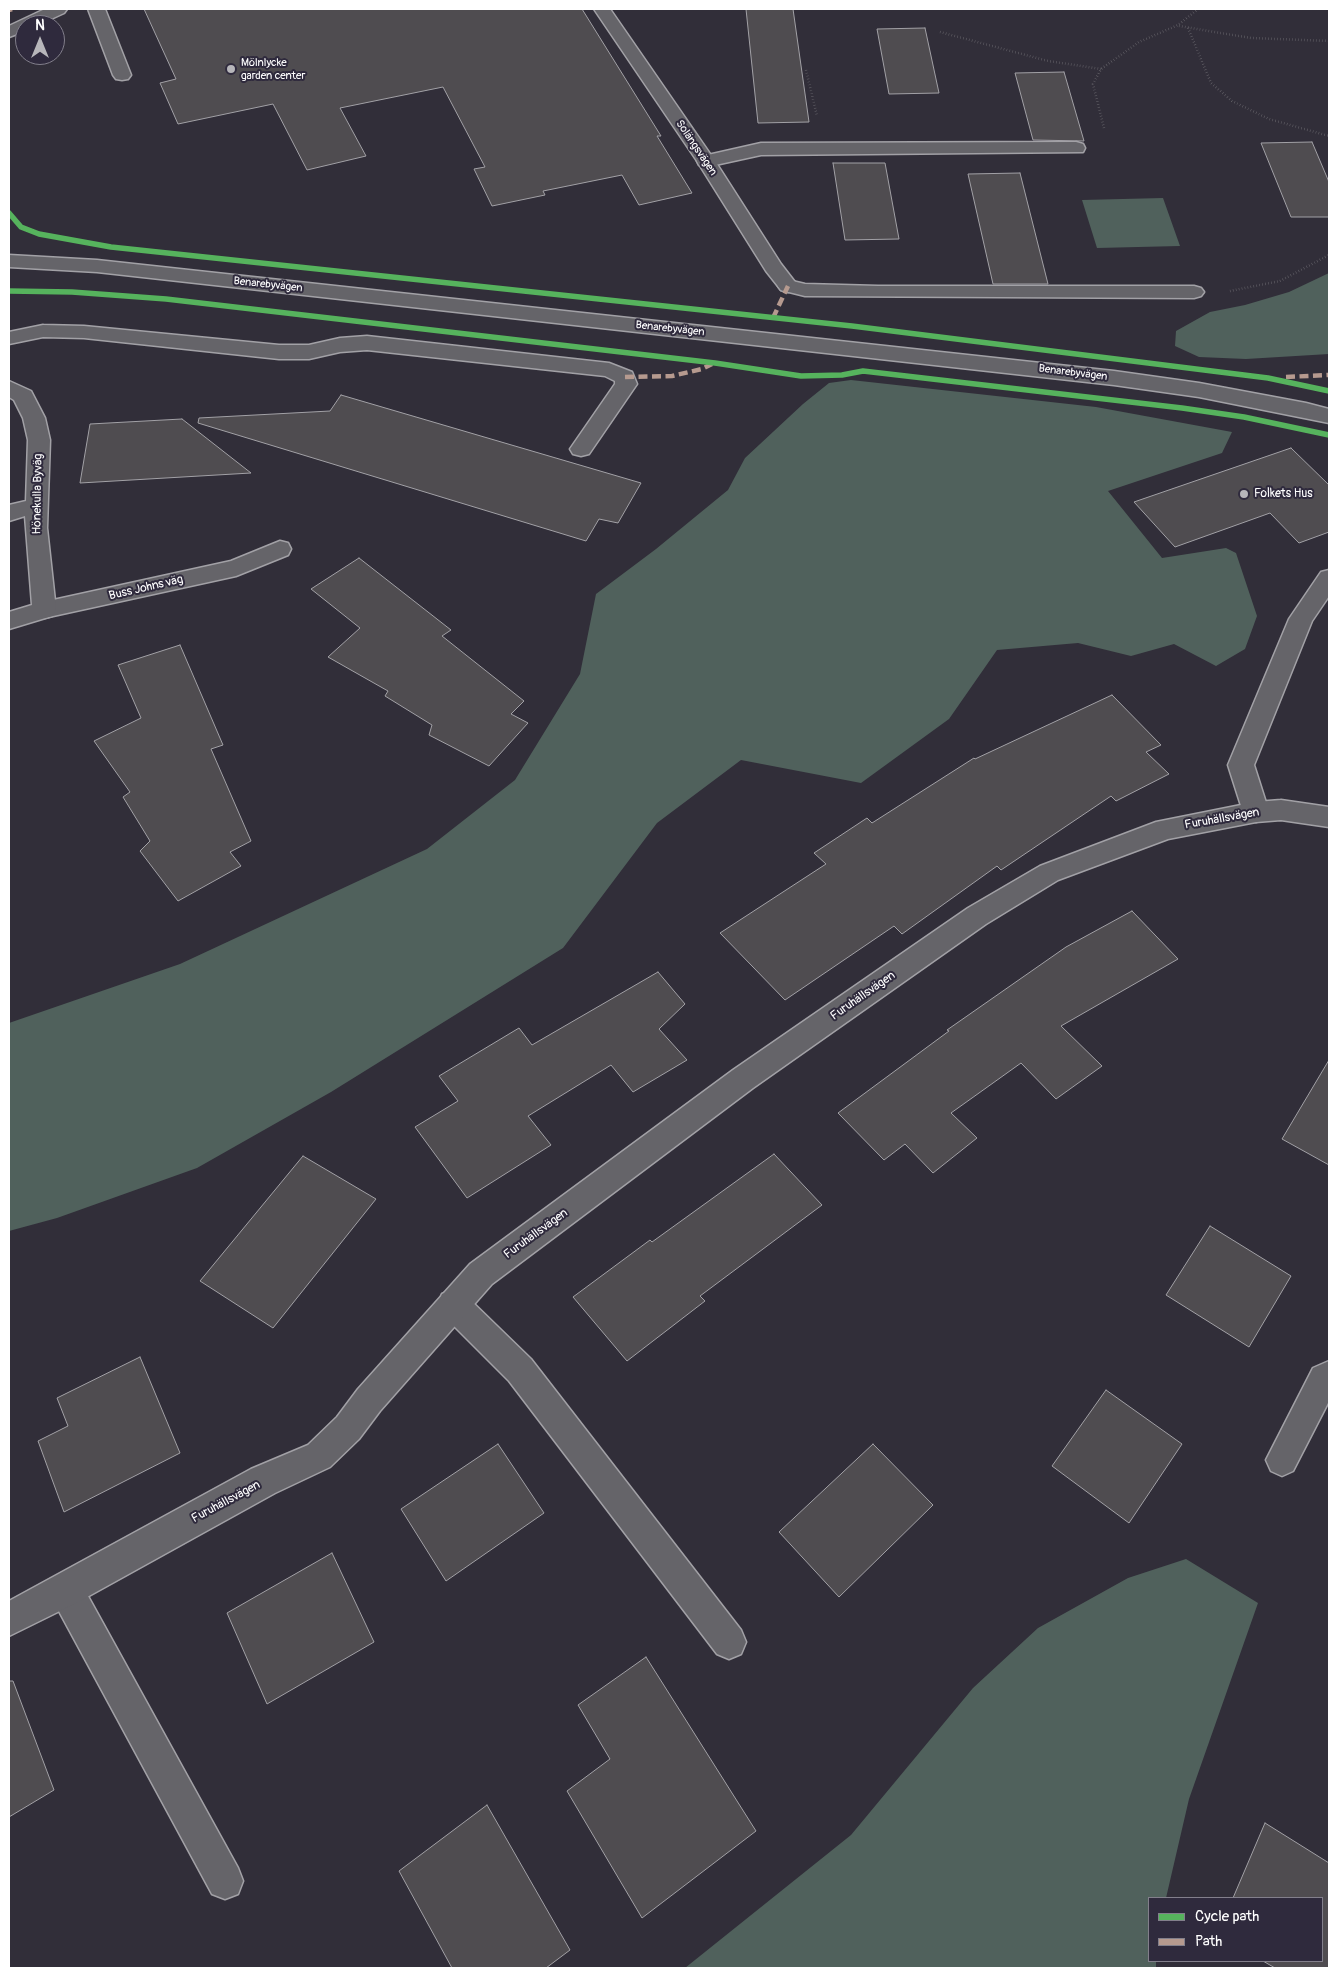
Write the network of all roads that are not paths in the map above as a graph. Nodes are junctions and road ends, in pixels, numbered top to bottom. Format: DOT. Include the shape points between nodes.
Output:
graph roads {
  1 [pos="58,9"];
  2 [pos="96,9"];
  3 [pos="602,9"];
  4 [pos="9,32"];
  5 [pos="122,75"];
  6 [pos="1076,148"];
  7 [pos="706,161"];
  8 [pos="9,261"];
  9 [pos="1194,292"];
  10 [pos="9,338"];
  11 [pos="9,388"];
  12 [pos="1329,416"];
  13 [pos="581,449"];
  14 [pos="35,506"];
  15 [pos="9,513"];
  16 [pos="280,549"];
  17 [pos="1329,578"];
  18 [pos="44,610"];
  19 [pos="9,620"];
  20 [pos="1256,812"];
  21 [pos="1329,817"];
  22 [pos="453,1304"];
  23 [pos="1329,1376"];
  24 [pos="1282,1460"];
  25 [pos="66,1590"];
  26 [pos="9,1618"];
  27 [pos="729,1642"];
  28 [pos="225,1881"];
  1 -- 4 [label="street"];
  2 -- 5 [label="street"];
  3 -- 7 [label="street, Solängsvägen"];
  6 -- 7 [label="street" via="761,149"];
  7 -- 9 [label="street, Solängsvägen" via="788,286 805,290 922,293"];
  8 -- 12 [label="street, Benarebyvägen" via="157,273 1114,378 1199,390"];
  10 -- 13 [label="street" via="43,331 84,332 279,352 309,352 367,343 609,370 625,377 626,384"];
  11 -- 14 [label="street, Hönekulla Byväg" via="23,396 34,418 39,440"];
  14 -- 15 [label="street"];
  14 -- 18 [label="street, Hönekulla Byväg"];
  16 -- 18 [label="street, Buss Johns väg" via="236,568"];
  17 -- 20 [label="street" via="1301,619 1241,765"];
  18 -- 19 [label="street, Buss Johns väg"];
  20 -- 21 [label="street, Furuhällsvägen" via="1281,810"];
  20 -- 22 [label="street, Furuhällsvägen" via="1165,829 1049,873 977,916 743,1079 481,1274"];
  22 -- 25 [label="street, Furuhällsvägen" via="348,1428 319,1456 217,1506"];
  22 -- 27 [label="street" via="520,1370"];
  23 -- 24 [label="street" via="1324,1379"];
  25 -- 26 [label="street, Furuhällsvägen"];
  25 -- 28 [label="street"];
}
